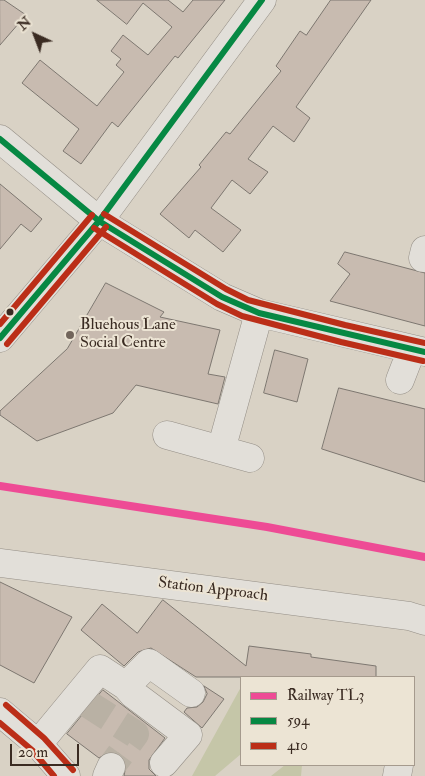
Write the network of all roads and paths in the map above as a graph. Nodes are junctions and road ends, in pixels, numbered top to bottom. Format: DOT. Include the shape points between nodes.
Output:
graph roads {
  1 [pos="262,0"];
  2 [pos="0,139"];
  3 [pos="99,221"];
  4 [pos="258,313"];
  5 [pos="0,338"];
  6 [pos="418,350"];
  7 [pos="400,380"];
  8 [pos="167,435"];
  9 [pos="221,450"];
  10 [pos="250,458"];
  11 [pos="0,563"];
  12 [pos="425,621"];
  13 [pos="126,686"];
  14 [pos="191,693"];
  15 [pos="0,712"];
  16 [pos="21,737"];
  17 [pos="164,763"];
  18 [pos="66,776"];
  1 -- 3 [label="street"];
  2 -- 3 [label="street"];
  3 -- 4 [label="street" via="222,297"];
  3 -- 5 [label="street"];
  4 -- 6 [label="street"];
  4 -- 9 [label="street"];
  6 -- 7 [label="street"];
  8 -- 9 [label="street"];
  9 -- 10 [label="street"];
  11 -- 12 [label="street, Station Approach" via="410,616"];
  13 -- 14 [label="street" via="149,663"];
  13 -- 16 [label="street" via="100,669 81,701"];
  13 -- 17 [label="street" via="132,694 188,735"];
  15 -- 16 [label="street"];
  16 -- 18 [label="street"];
}
